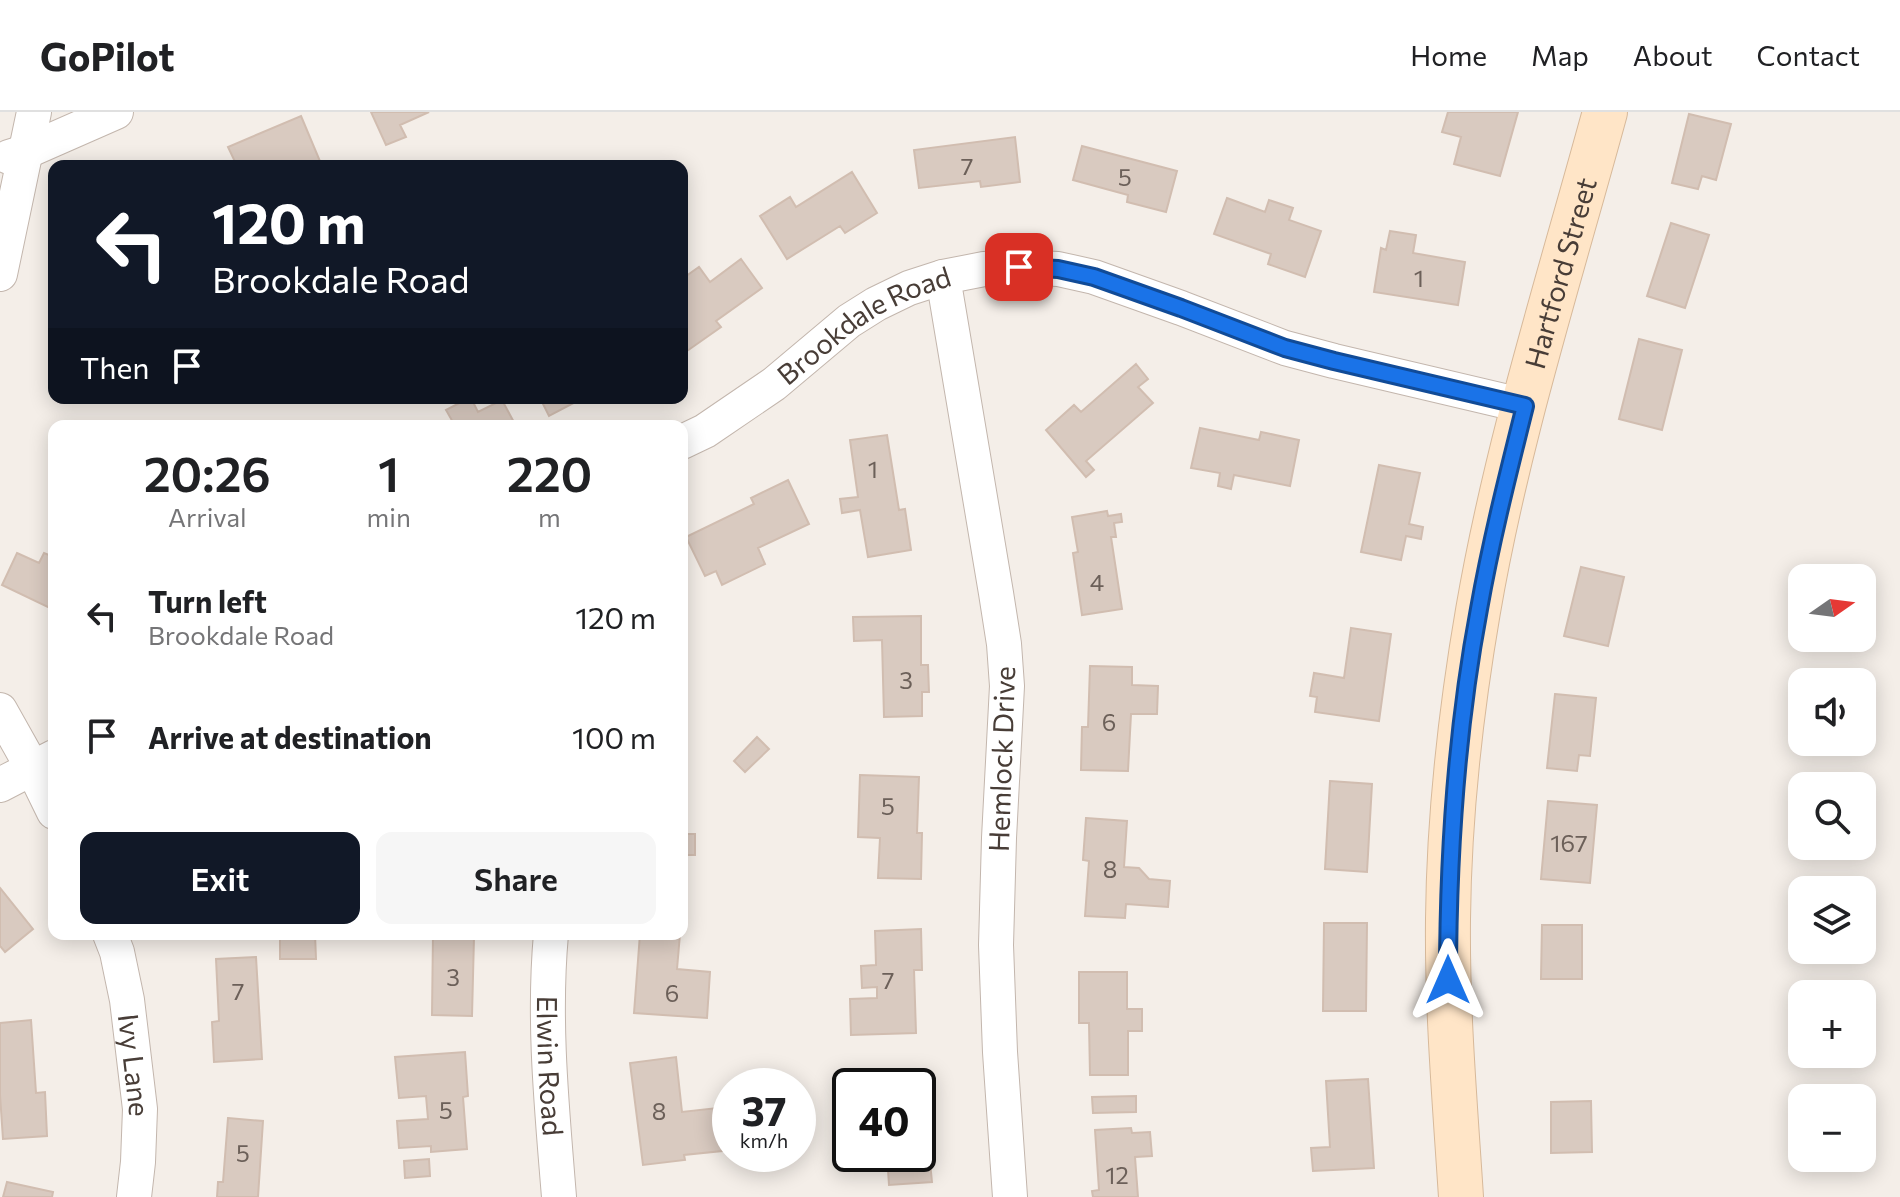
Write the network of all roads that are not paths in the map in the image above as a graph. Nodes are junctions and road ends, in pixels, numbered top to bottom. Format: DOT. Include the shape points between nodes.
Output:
graph roads {
  1 [pos="34,112"];
  2 [pos="116,112"];
  3 [pos="1605,112"];
  4 [pos="13,155"];
  5 [pos="0,274"];
  6 [pos="943,277"];
  7 [pos="1525,406"];
  8 [pos="688,439"];
  9 [pos="0,710"];
  10 [pos="43,762"];
  11 [pos="0,785"];
  12 [pos="48,785"];
  13 [pos="112,940"];
  14 [pos="551,940"];
  15 [pos="134,1197"];
  16 [pos="559,1197"];
  17 [pos="1010,1197"];
  18 [pos="1461,1197"];
  1 -- 4 [label="street"];
  2 -- 4 [label="street"];
  3 -- 7 [label="street, Hartford Street"];
  4 -- 5 [label="street"];
  6 -- 7 [label="street, Brookdale Road" via="984,269 1058,269 1131,289 1285,348"];
  6 -- 8 [label="street, Brookdale Road" via="849,321 774,384"];
  6 -- 17 [label="street, Hemlock Drive" via="1004,644 1006,731 996,945"];
  7 -- 18 [label="street, Hartford Street" via="1478,611 1456,787 1448,980"];
  9 -- 10 [label="street"];
  10 -- 11 [label="street"];
  10 -- 12 [label="street"];
  13 -- 15 [label="street, Ivy Lane" via="127,1000 140,1109"];
  14 -- 16 [label="street, Elwin Road" via="549,1061"];
}
